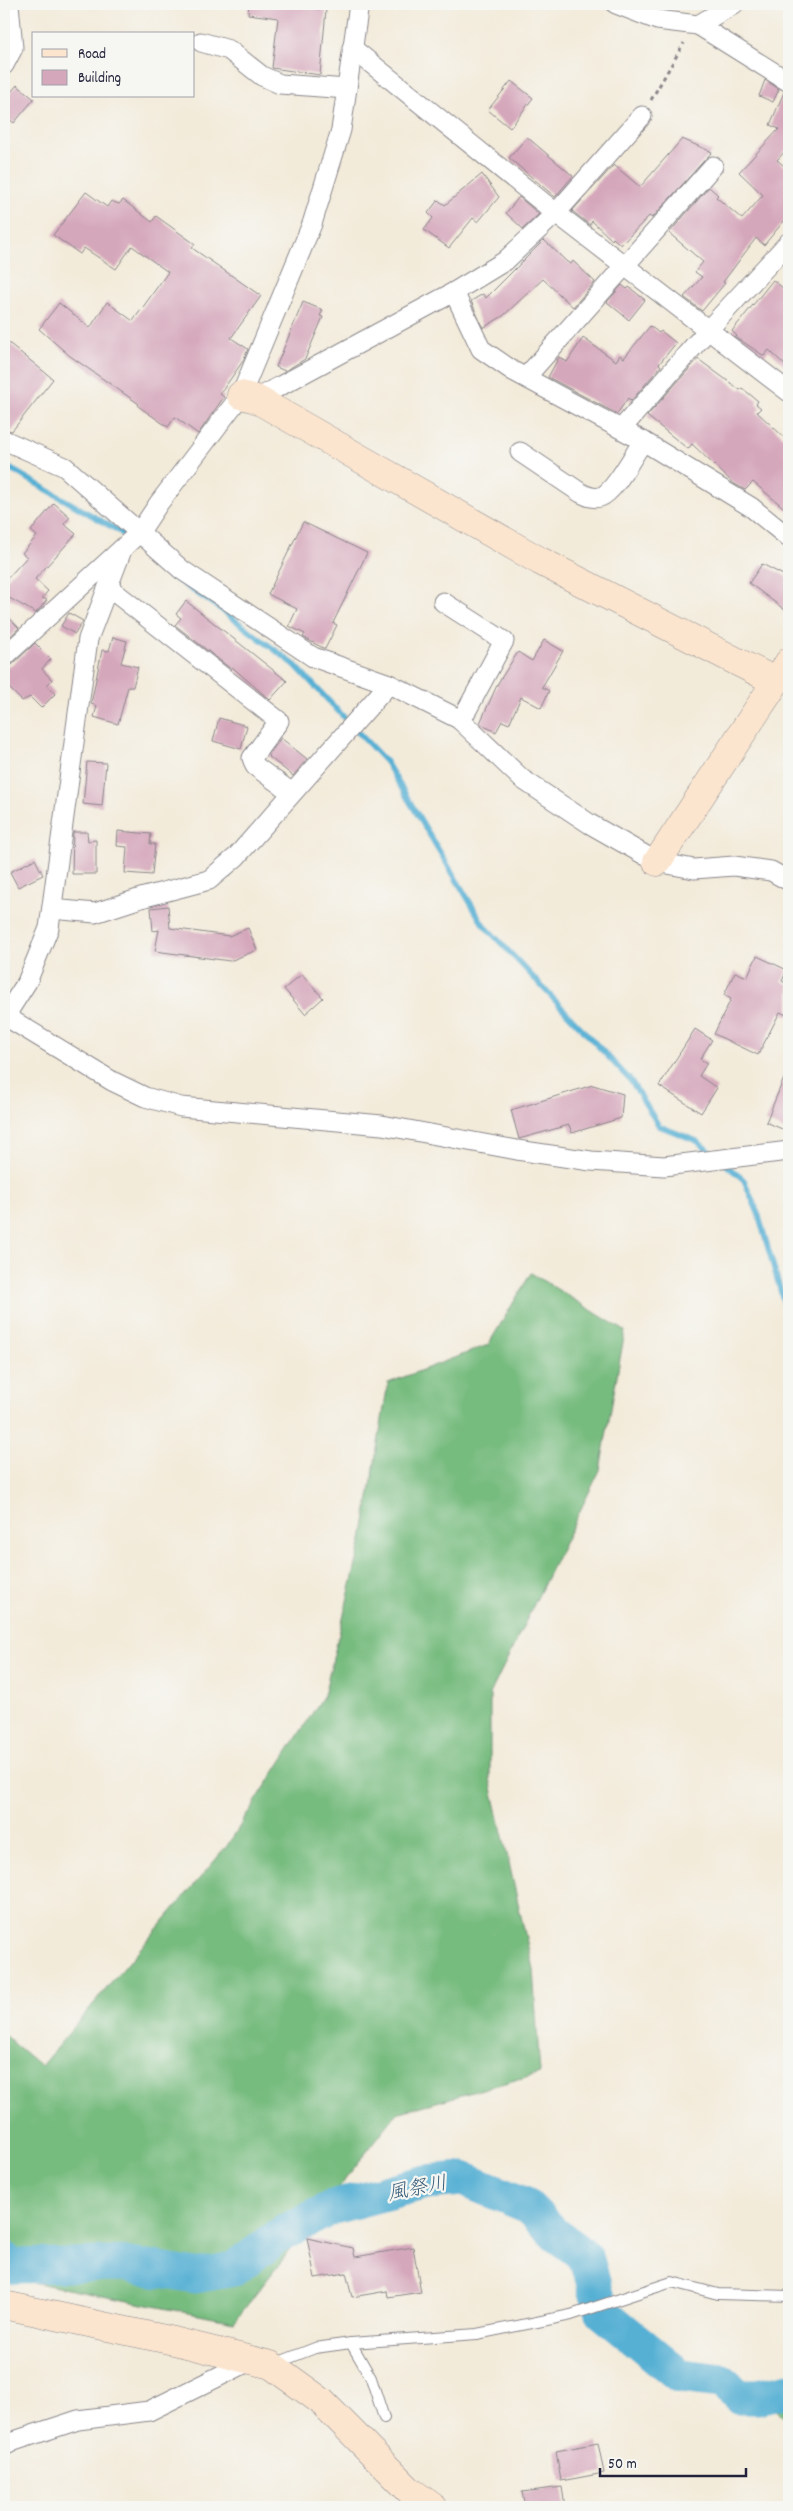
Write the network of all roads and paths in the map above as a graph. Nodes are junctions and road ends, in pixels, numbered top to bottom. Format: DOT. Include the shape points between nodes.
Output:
graph roads {
  1 [pos="9,4"];
  2 [pos="359,4"];
  3 [pos="616,4"];
  4 [pos="734,4"];
  5 [pos="698,25"];
  6 [pos="200,42"];
  7 [pos="352,48"];
  8 [pos="4,65"];
  9 [pos="789,82"];
  10 [pos="346,89"];
  11 [pos="642,116"];
  12 [pos="713,166"];
  13 [pos="556,213"];
  14 [pos="789,242"];
  15 [pos="625,266"];
  16 [pos="454,292"];
  17 [pos="708,330"];
  18 [pos="526,378"];
  19 [pos="789,391"];
  20 [pos="249,397"];
  21 [pos="622,428"];
  22 [pos="4,440"];
  23 [pos="643,441"];
  24 [pos="520,452"];
  25 [pos="139,533"];
  26 [pos="789,538"];
  27 [pos="124,547"];
  28 [pos="108,587"];
  29 [pos="443,602"];
  30 [pos="4,657"];
  31 [pos="782,672"];
  32 [pos="389,684"];
  33 [pos="461,721"];
  34 [pos="292,793"];
  35 [pos="657,862"];
  36 [pos="789,881"];
  37 [pos="52,909"];
  38 [pos="4,1017"];
  39 [pos="789,1151"];
  40 [pos="789,2296"];
  41 [pos="4,2306"];
  42 [pos="351,2343"];
  43 [pos="261,2362"];
  44 [pos="384,2418"];
  45 [pos="4,2446"];
  46 [pos="433,2507"];
  1 -- 8 [label="street" via="13,48"];
  2 -- 7 [label="street"];
  3 -- 5 [label="street" via="656,20"];
  4 -- 5 [label="street"];
  5 -- 9 [label="street"];
  5 -- 11 [label="path" via="690,32"];
  6 -- 10 [label="street" via="229,50 262,76 280,84"];
  7 -- 10 [label="street"];
  7 -- 13 [label="street"];
  10 -- 20 [label="street" via="340,130 312,224"];
  11 -- 13 [label="street"];
  12 -- 15 [label="street"];
  13 -- 15 [label="street"];
  13 -- 16 [label="street" via="505,262"];
  14 -- 17 [label="street"];
  15 -- 17 [label="street"];
  15 -- 18 [label="street"];
  16 -- 18 [label="street" via="481,349"];
  16 -- 20 [label="street"];
  17 -- 19 [label="street"];
  17 -- 21 [label="street"];
  18 -- 21 [label="street"];
  20 -- 25 [label="street" via="159,503"];
  20 -- 31 [label="street" via="540,561"];
  21 -- 23 [label="street"];
  22 -- 25 [label="street" via="64,467"];
  23 -- 24 [label="street" via="611,489 600,497 588,497"];
  23 -- 26 [label="street" via="751,507"];
  25 -- 27 [label="street"];
  25 -- 32 [label="street" via="182,570 313,657"];
  27 -- 28 [label="street"];
  27 -- 30 [label="street"];
  28 -- 34 [label="street" via="279,721 252,758 255,766"];
  28 -- 37 [label="street" via="88,639"];
  29 -- 33 [label="street" via="504,641"];
  31 -- 35 [label="street"];
  32 -- 33 [label="street"];
  32 -- 34 [label="street"];
  33 -- 35 [label="street" via="522,779 590,824"];
  34 -- 37 [label="street" via="236,857 209,880 95,913"];
  35 -- 36 [label="street" via="694,869 734,866 771,871"];
  37 -- 38 [label="street" via="49,928 27,982"];
  38 -- 39 [label="street" via="112,1081 144,1097 181,1107 382,1125 517,1150 655,1166"];
  40 -- 42 [label="lane" via="718,2294 672,2282 571,2315 477,2334"];
  41 -- 43 [label="street"];
  42 -- 43 [label="lane" via="314,2348"];
  42 -- 44 [label="lane" via="371,2378"];
  43 -- 45 [label="street" via="149,2411 78,2420"];
  43 -- 46 [label="street" via="321,2401 409,2490"];
}
